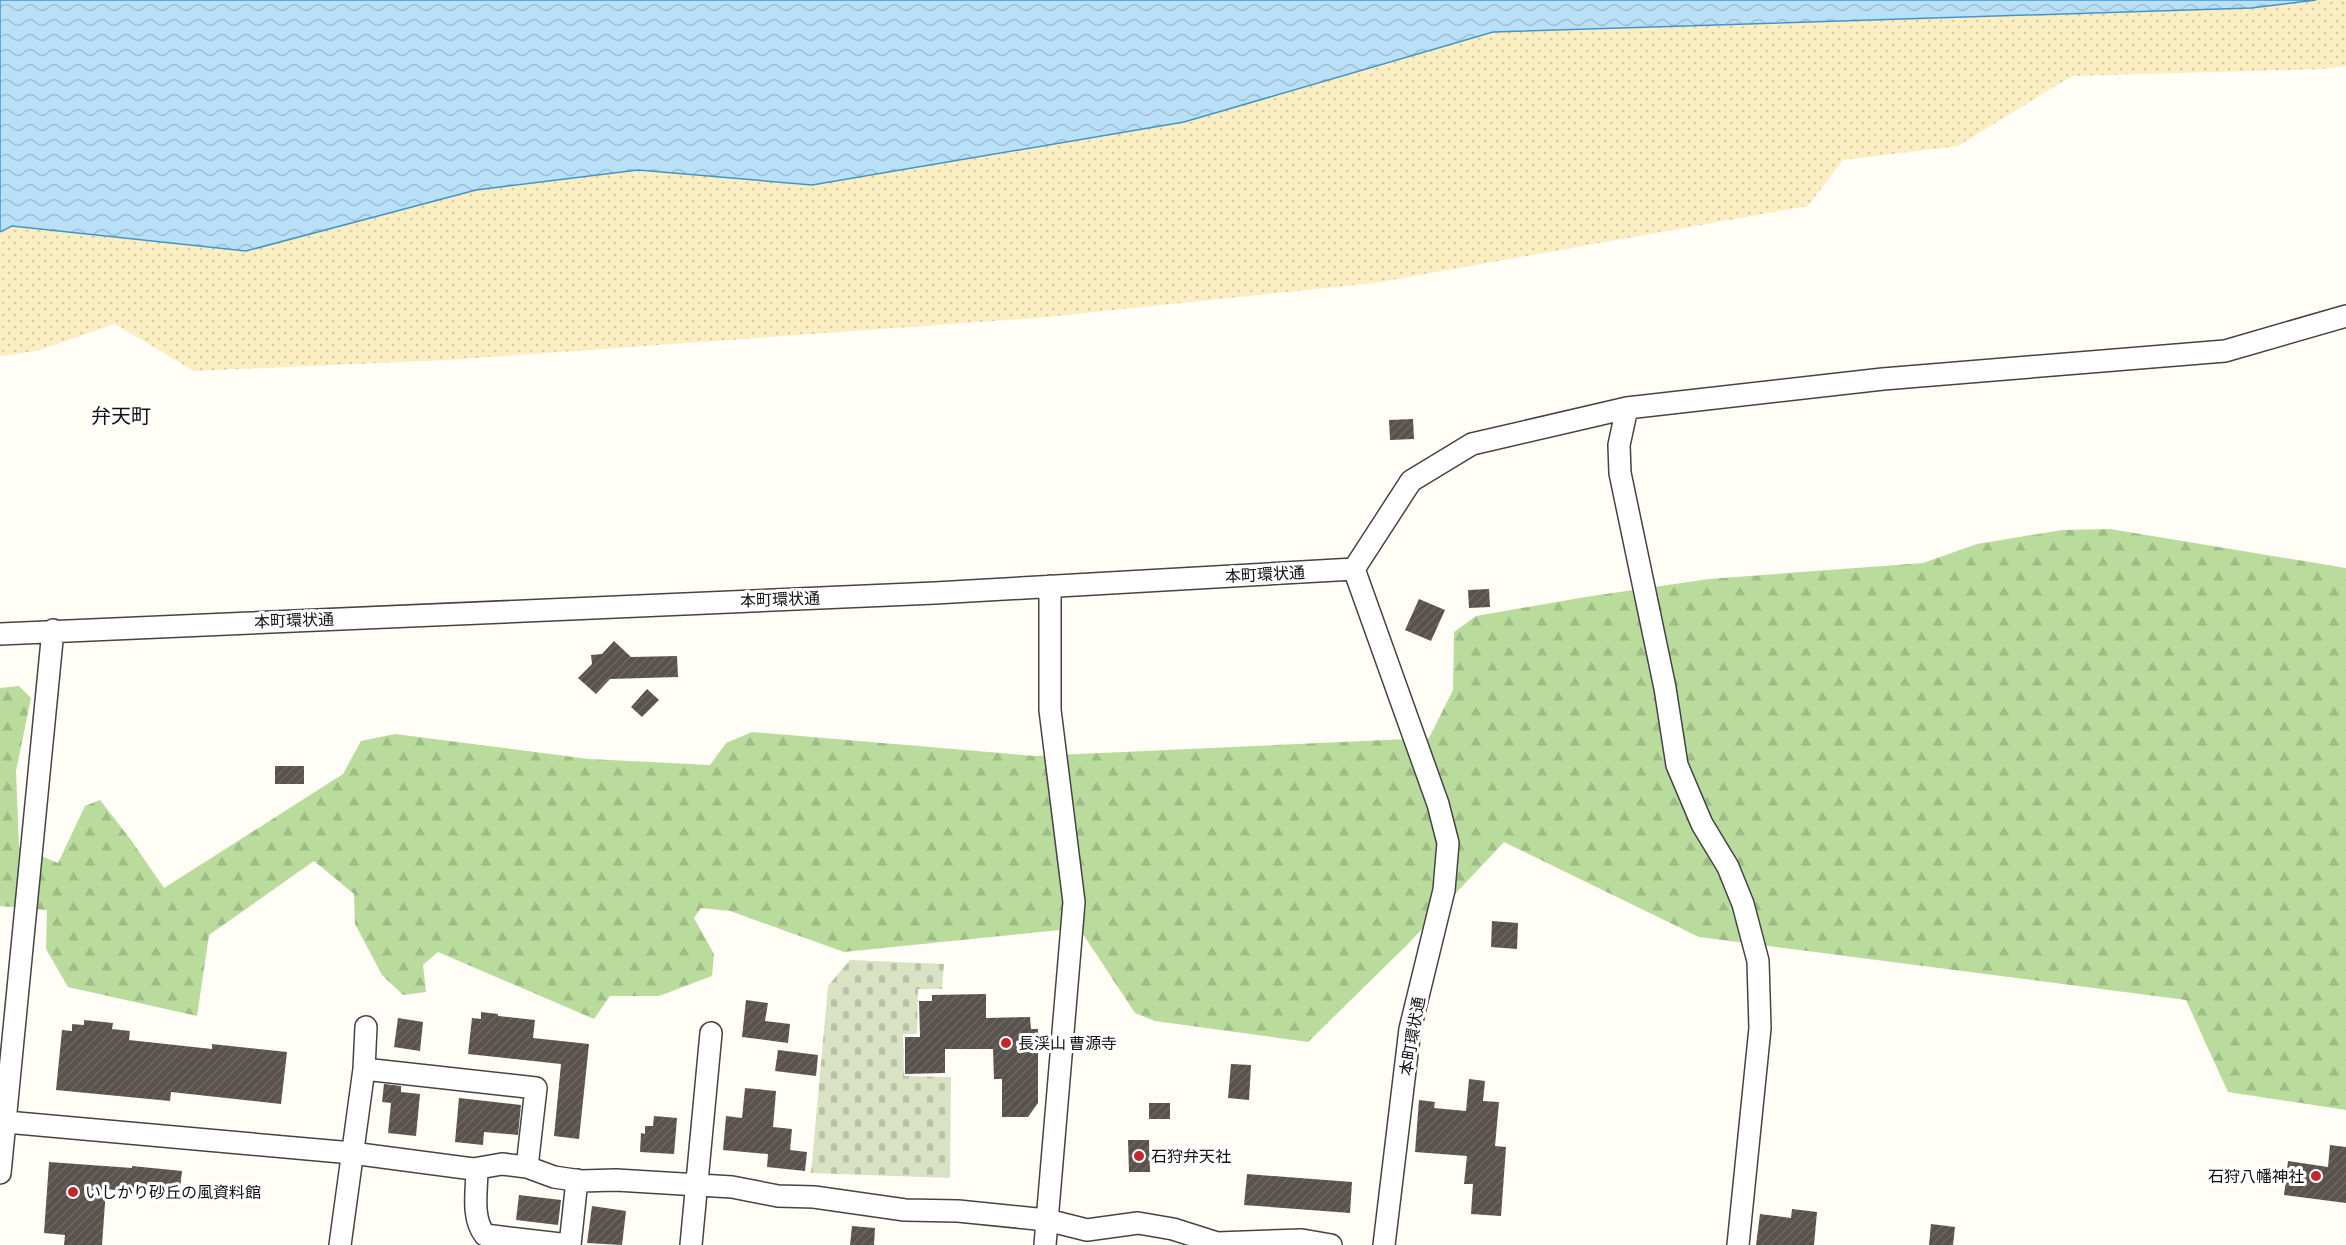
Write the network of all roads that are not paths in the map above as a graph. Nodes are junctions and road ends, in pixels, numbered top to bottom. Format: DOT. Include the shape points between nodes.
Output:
graph roads {
  1 [pos="2346,316"];
  2 [pos="1627,408"];
  3 [pos="1354,569"];
  4 [pos="1050,586"];
  5 [pos="52,630"];
  6 [pos="0,634"];
  7 [pos="366,1027"];
  8 [pos="711,1033"];
  9 [pos="364,1069"];
  10 [pos="6,1122"];
  11 [pos="352,1153"];
  12 [pos="527,1167"];
  13 [pos="477,1169"];
  14 [pos="0,1173"];
  15 [pos="577,1180"];
  16 [pos="696,1185"];
  17 [pos="1047,1220"];
  18 [pos="340,1245"];
  19 [pos="570,1245"];
  20 [pos="691,1245"];
  21 [pos="1045,1245"];
  22 [pos="1331,1245"];
  23 [pos="1384,1245"];
  24 [pos="1738,1245"];
  1 -- 2 [label="street" via="2225,351 1883,379"];
  2 -- 3 [label="street" via="1472,444 1411,481"];
  2 -- 24 [label="street" via="1619,445 1620,473 1677,765 1702,824 1728,867 1743,904 1758,961 1760,1028"];
  3 -- 4 [label="street, 本町環状通"];
  3 -- 23 [label="street, 本町環状通" via="1438,804 1448,843 1444,890 1410,1029"];
  4 -- 5 [label="street, 本町環状通"];
  4 -- 17 [label="street" via="1050,710 1074,902"];
  5 -- 6 [label="street, 本町環状通"];
  5 -- 10 [label="street"];
  7 -- 9 [label="street"];
  8 -- 16 [label="street"];
  9 -- 11 [label="street"];
  9 -- 12 [label="street" via="536,1088"];
  10 -- 11 [label="street"];
  10 -- 14 [label="street"];
  11 -- 13 [label="street"];
  11 -- 18 [label="street"];
  12 -- 13 [label="street" via="501,1164"];
  12 -- 15 [label="street"];
  13 -- 19 [label="street" via="476,1214 485,1235"];
  15 -- 16 [label="street"];
  15 -- 19 [label="street"];
  16 -- 17 [label="street" via="905,1209"];
  16 -- 20 [label="street"];
  17 -- 21 [label="street"];
  17 -- 22 [label="street" via="1087,1230 1138,1223 1217,1243 1302,1240"];
}
